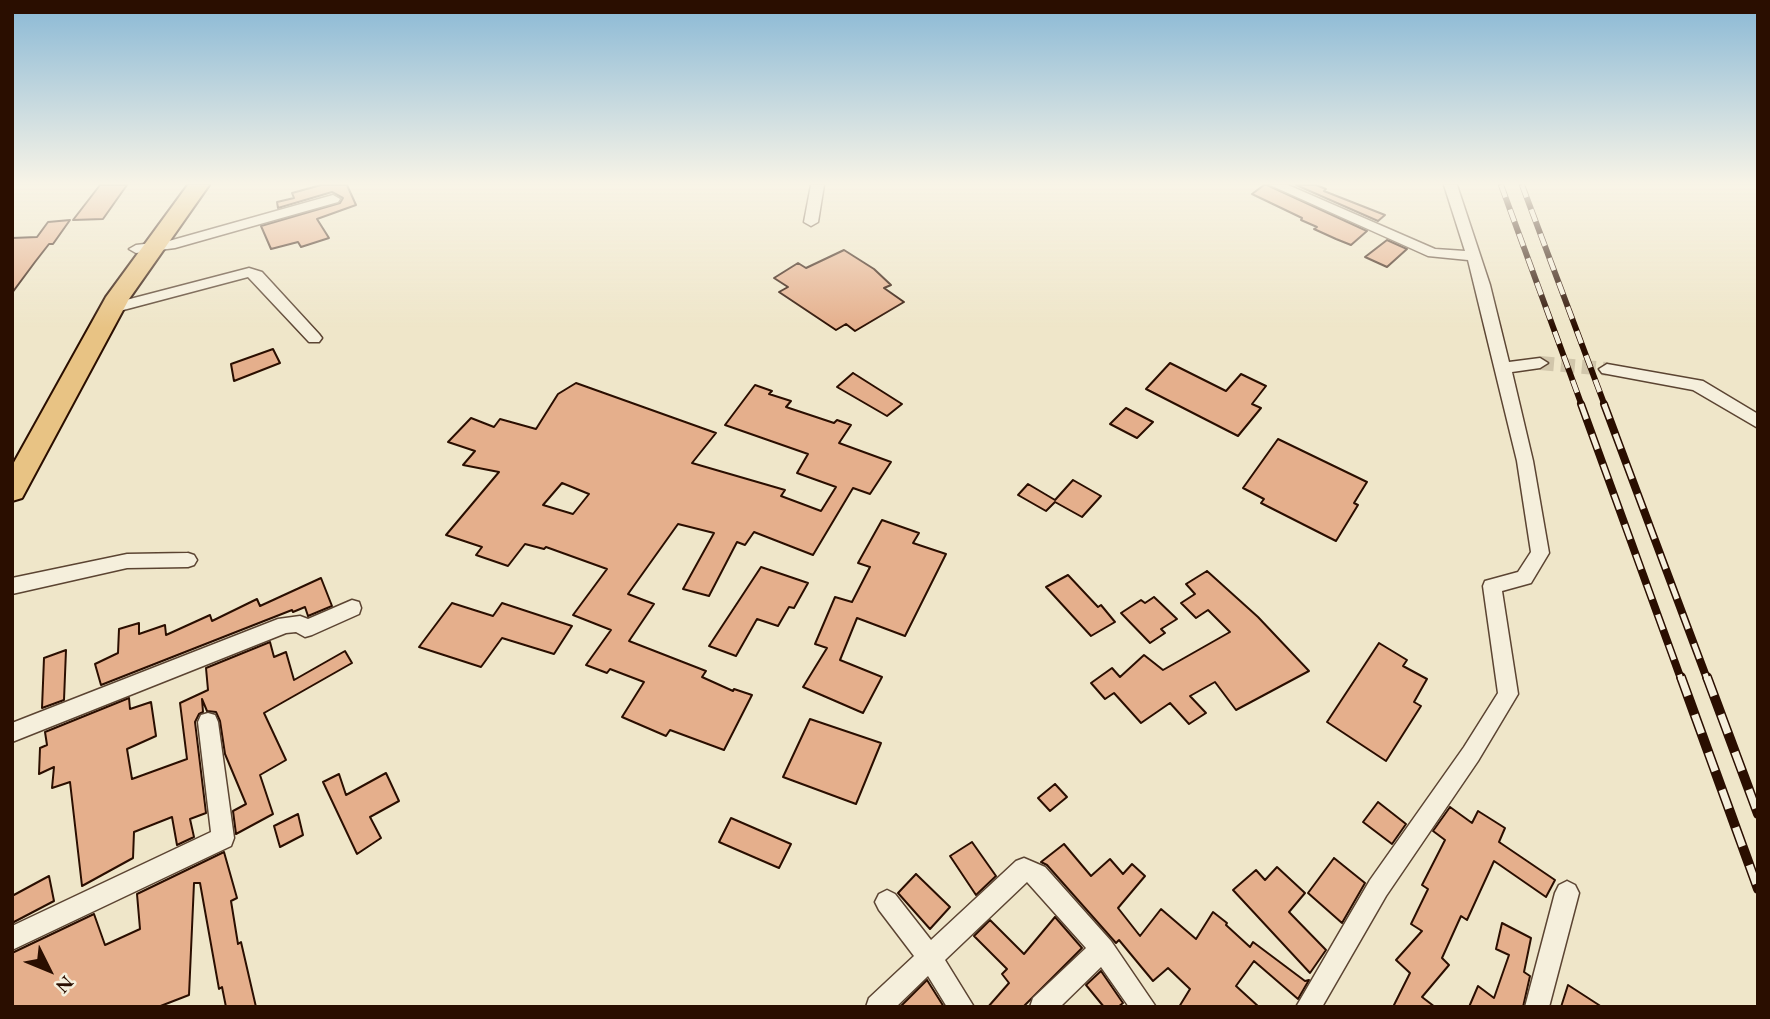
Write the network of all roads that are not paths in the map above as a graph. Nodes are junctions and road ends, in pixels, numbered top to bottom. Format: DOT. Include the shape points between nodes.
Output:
graph roads {
  1 [pos="155,233"];
  2 [pos="159,233"];
  3 [pos="207,233"];
  4 [pos="1385,233"];
  5 [pos="1466,233"];
  6 [pos="145,249"];
  7 [pos="1474,256"];
  8 [pos="112,308"];
  9 [pos="314,338"];
  10 [pos="1540,363"];
  11 [pos="1503,368"];
  12 [pos="1607,369"];
  13 [pos="1758,422"];
  14 [pos="12,456"];
  15 [pos="12,491"];
  16 [pos="188,560"];
  17 [pos="12,586"];
  18 [pos="352,608"];
  19 [pos="208,722"];
  20 [pos="12,733"];
  21 [pos="1567,893"];
  22 [pos="887,902"];
  23 [pos="12,938"];
  24 [pos="1103,948"];
  25 [pos="930,958"];
  26 [pos="1313,1004"];
  27 [pos="878,1007"];
  28 [pos="962,1007"];
  29 [pos="1042,1007"];
  30 [pos="1144,1007"];
  31 [pos="1537,1007"];
  1 -- 6 [label="main road"];
  2 -- 6 [label="main road"];
  3 -- 6 [label="street"];
  4 -- 7 [label="street" via="1433,253"];
  5 -- 7 [label="street"];
  6 -- 8 [label="main road"];
  6 -- 14 [label="main road" via="101,299"];
  7 -- 11 [label="street"];
  8 -- 9 [label="street" via="249,272 257,275"];
  8 -- 15 [label="main road"];
  10 -- 11 [label="street"];
  11 -- 26 [label="street" via="1540,553 1524,578 1492,586 1508,694 1378,888"];
  12 -- 13 [label="street" via="1697,386"];
  16 -- 17 [label="street" via="127,561"];
  18 -- 20 [label="street" via="304,629 300,624 285,625"];
  19 -- 23 [label="street" via="223,838"];
  21 -- 31 [label="street"];
  22 -- 25 [label="street"];
  24 -- 25 [label="street" via="1037,875 1024,869"];
  24 -- 29 [label="street"];
  24 -- 30 [label="street"];
  25 -- 27 [label="street"];
  25 -- 28 [label="street"];
}
